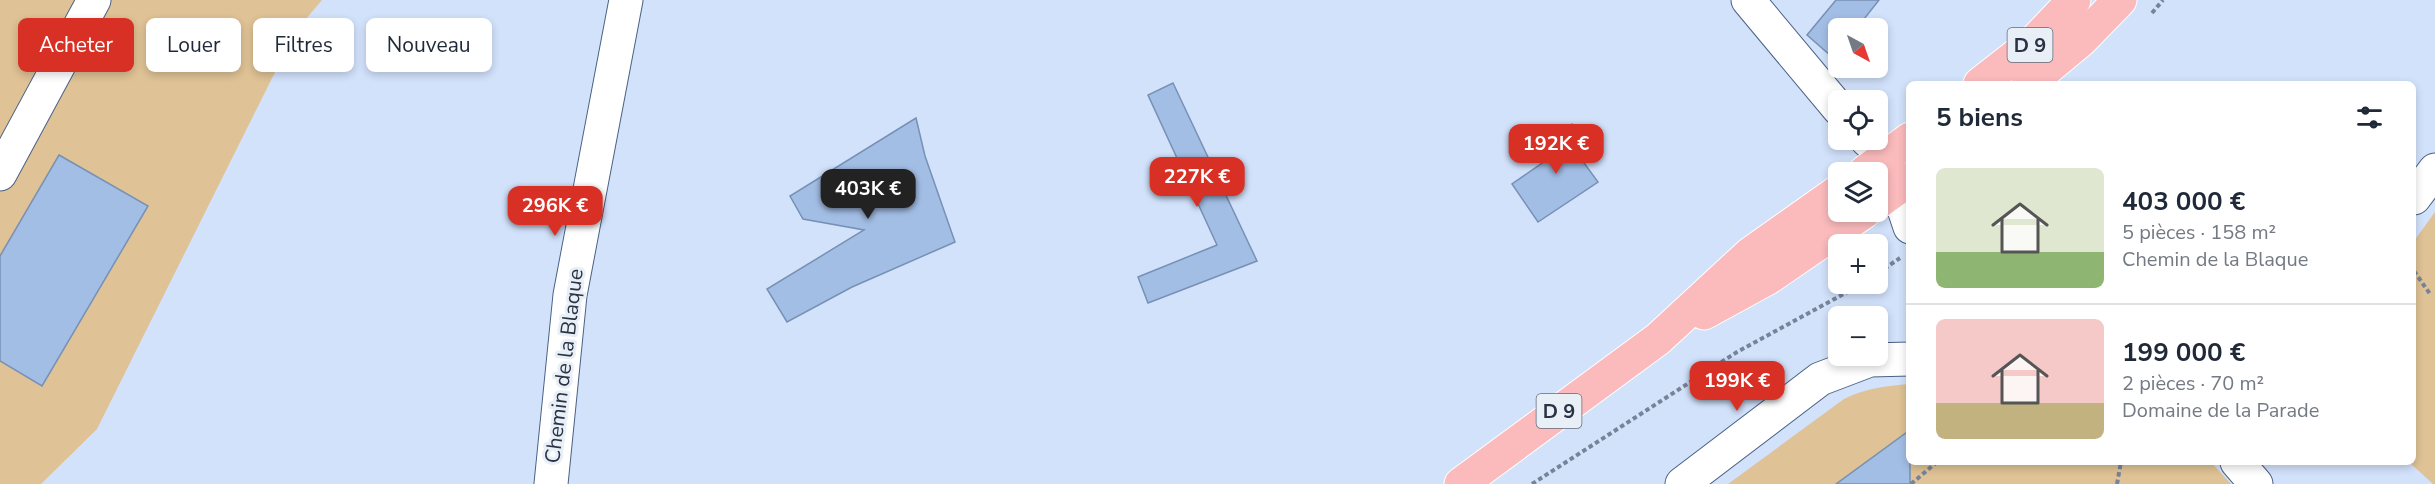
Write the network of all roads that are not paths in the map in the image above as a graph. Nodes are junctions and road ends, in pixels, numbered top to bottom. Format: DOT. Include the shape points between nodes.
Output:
graph roads {
  1 [pos="94,0"];
  2 [pos="626,0"];
  3 [pos="1748,0"];
  4 [pos="2074,0"];
  5 [pos="2120,0"];
  6 [pos="1984,81"];
  7 [pos="2032,81"];
  8 [pos="1828,96"];
  9 [pos="1890,168"];
  10 [pos="2435,170"];
  11 [pos="0,174"];
  12 [pos="2416,194"];
  13 [pos="1828,199"];
  14 [pos="1849,222"];
  15 [pos="1906,242"];
  16 [pos="1658,339"];
  17 [pos="1906,359"];
  18 [pos="2240,465"];
  19 [pos="551,484"];
  20 [pos="1461,484"];
  21 [pos="1682,484"];
  22 [pos="2256,484"];
  1 -- 11 [label="street"];
  2 -- 19 [label="street, Chemin de la Blaque" via="570,295"];
  3 -- 8 [label="street"];
  4 -- 6 [label="main road, D 9" via="2035,41"];
  5 -- 7 [label="main road, D 9"];
  9 -- 15 [label="street"];
  10 -- 12 [label="street"];
  13 -- 16 [label="main road, D 9" via="1750,254"];
  14 -- 16 [label="main road, D 9" via="1768,278"];
  16 -- 20 [label="main road, D 9"];
  17 -- 21 [label="street" via="1870,360 1821,379"];
  18 -- 22 [label="street"];
}
